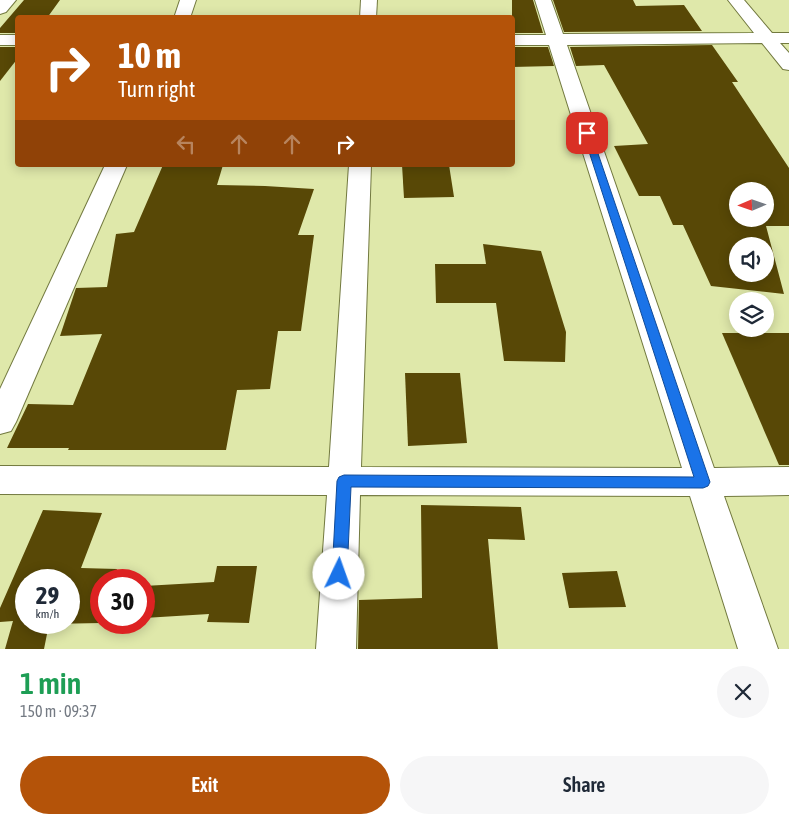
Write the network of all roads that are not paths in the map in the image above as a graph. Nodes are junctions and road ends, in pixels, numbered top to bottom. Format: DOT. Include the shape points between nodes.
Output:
graph roads {
  1 [pos="8,0"];
  2 [pos="188,0"];
  3 [pos="368,0"];
  4 [pos="543,0"];
  5 [pos="736,0"];
  6 [pos="0,9"];
  7 [pos="183,15"];
  8 [pos="368,15"];
  9 [pos="767,38"];
  10 [pos="789,38"];
  11 [pos="0,40"];
  12 [pos="15,40"];
  13 [pos="515,40"];
  14 [pos="556,40"];
  15 [pos="789,65"];
  16 [pos="115,167"];
  17 [pos="360,167"];
  18 [pos="0,422"];
  19 [pos="0,480"];
  20 [pos="344,481"];
  21 [pos="789,481"];
  22 [pos="703,482"];
  23 [pos="336,649"];
  24 [pos="758,649"];
  1 -- 6 [label="street"];
  2 -- 7 [label="street"];
  3 -- 8 [label="street"];
  4 -- 14 [label="street"];
  5 -- 9 [label="street"];
  9 -- 10 [label="street"];
  9 -- 14 [label="street"];
  9 -- 15 [label="street"];
  11 -- 12 [label="street"];
  13 -- 14 [label="street"];
  14 -- 22 [label="street"];
  16 -- 18 [label="street"];
  17 -- 20 [label="street"];
  19 -- 20 [label="street"];
  20 -- 22 [label="street"];
  20 -- 23 [label="street"];
  21 -- 22 [label="street"];
  22 -- 24 [label="street"];
}
